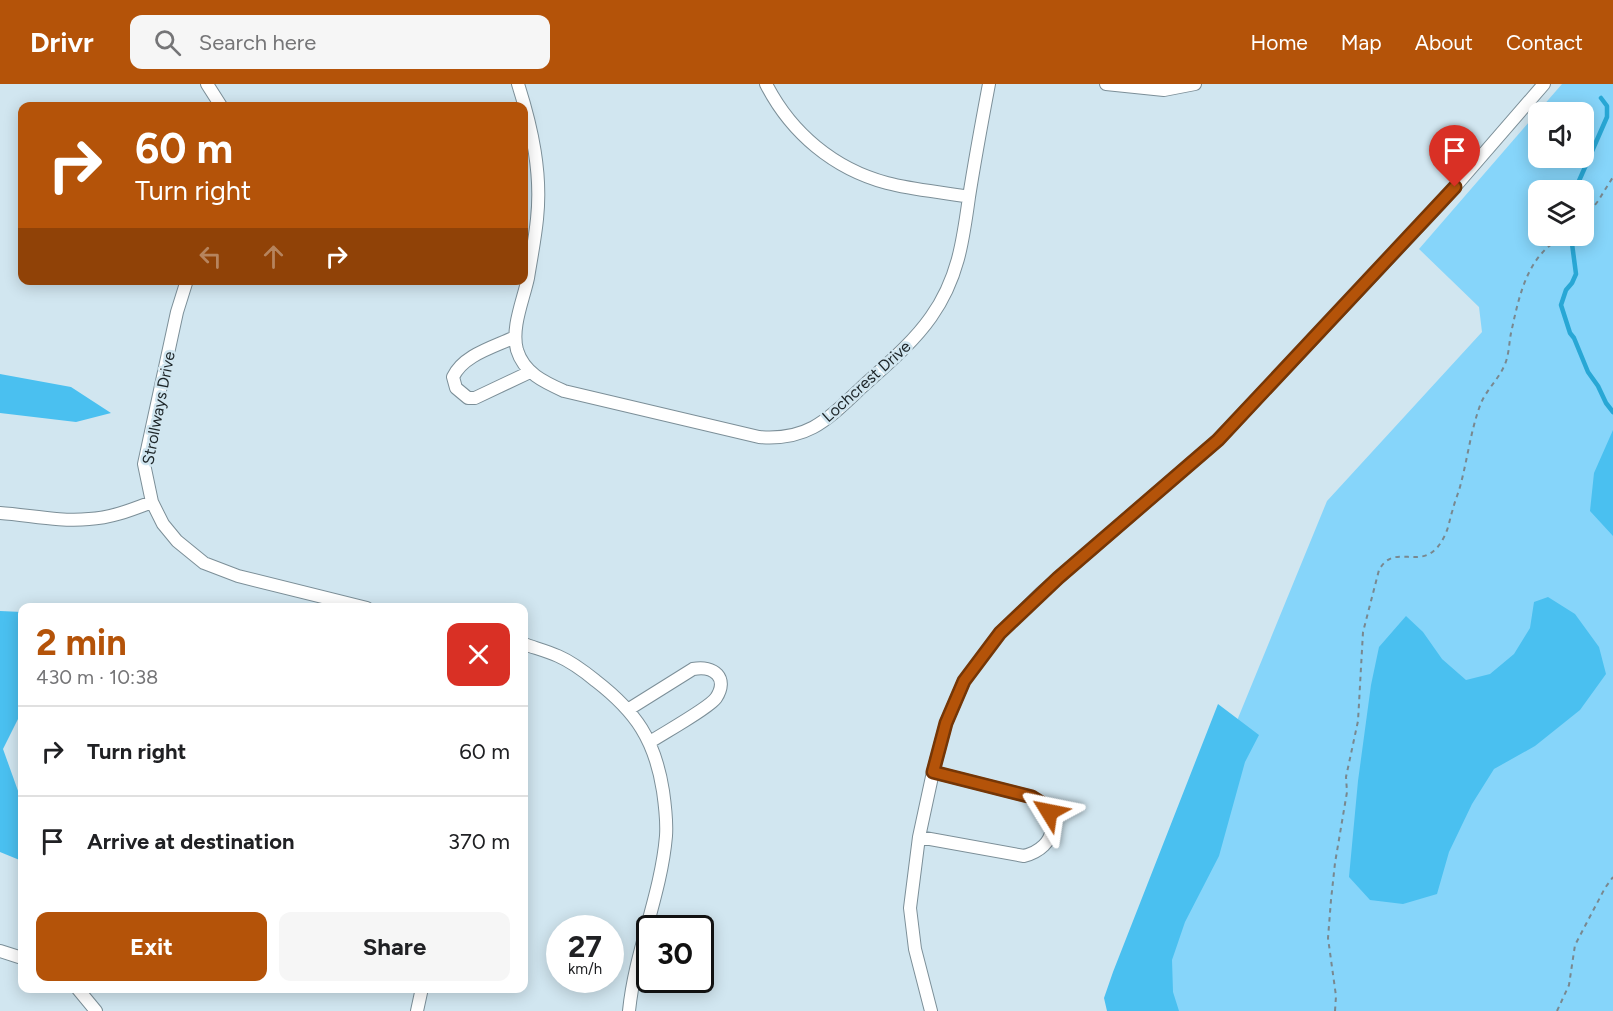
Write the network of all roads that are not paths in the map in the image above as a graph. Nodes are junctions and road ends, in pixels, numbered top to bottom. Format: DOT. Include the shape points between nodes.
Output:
graph roads {
  1 [pos="207,84"];
  2 [pos="518,84"];
  3 [pos="766,84"];
  4 [pos="989,84"];
  5 [pos="1106,84"];
  6 [pos="1195,84"];
  7 [pos="1544,84"];
  8 [pos="218,102"];
  9 [pos="524,102"];
  10 [pos="528,116"];
  11 [pos="969,197"];
  12 [pos="528,270"];
  13 [pos="185,285"];
  14 [pos="525,285"];
  15 [pos="515,337"];
  16 [pos="530,372"];
  17 [pos="152,502"];
  18 [pos="0,513"];
  19 [pos="347,603"];
  20 [pos="528,645"];
  21 [pos="629,709"];
  22 [pos="650,742"];
  23 [pos="933,772"];
  24 [pos="919,837"];
  25 [pos="0,951"];
  26 [pos="18,957"];
  27 [pos="81,993"];
  28 [pos="421,993"];
  29 [pos="96,1011"];
  30 [pos="417,1011"];
  31 [pos="629,1011"];
  32 [pos="931,1011"];
  1 -- 8 [label="street"];
  2 -- 9 [label="street"];
  3 -- 11 [label="street" via="792,125 839,163 889,183"];
  4 -- 11 [label="street, Lochcrest Drive"];
  5 -- 6 [label="street" via="1164,90"];
  7 -- 23 [label="street" via="1440,204 1218,440 1000,633 964,681 946,723"];
  10 -- 12 [label="street" via="538,169 538,219"];
  11 -- 16 [label="street, Lochcrest Drive" via="956,268 931,317 832,416 796,436 759,437 575,394"];
  13 -- 17 [label="street, Strollways Drive" via="144,464"];
  14 -- 15 [label="street"];
  15 -- 16 [label="street" via="518,352"];
  15 -- 16 [label="street" via="458,367 453,377 456,388 468,398 475,398"];
  17 -- 18 [label="street" via="123,513 89,519"];
  17 -- 19 [label="street, Strollways Drive" via="177,542 204,563 238,576"];
  20 -- 21 [label="street" via="584,671"];
  21 -- 22 [label="street"];
  21 -- 22 [label="street" via="693,669 704,666 718,675 720,690 713,702"];
  22 -- 31 [label="street" via="661,781 666,835"];
  23 -- 24 [label="street"];
  23 -- 24 [label="street" via="1032,797 1049,812 1051,833 1043,847 1024,856"];
  24 -- 32 [label="street" via="910,908 915,949"];
  25 -- 26 [label="street"];
  27 -- 29 [label="street"];
  28 -- 30 [label="street"];
}
